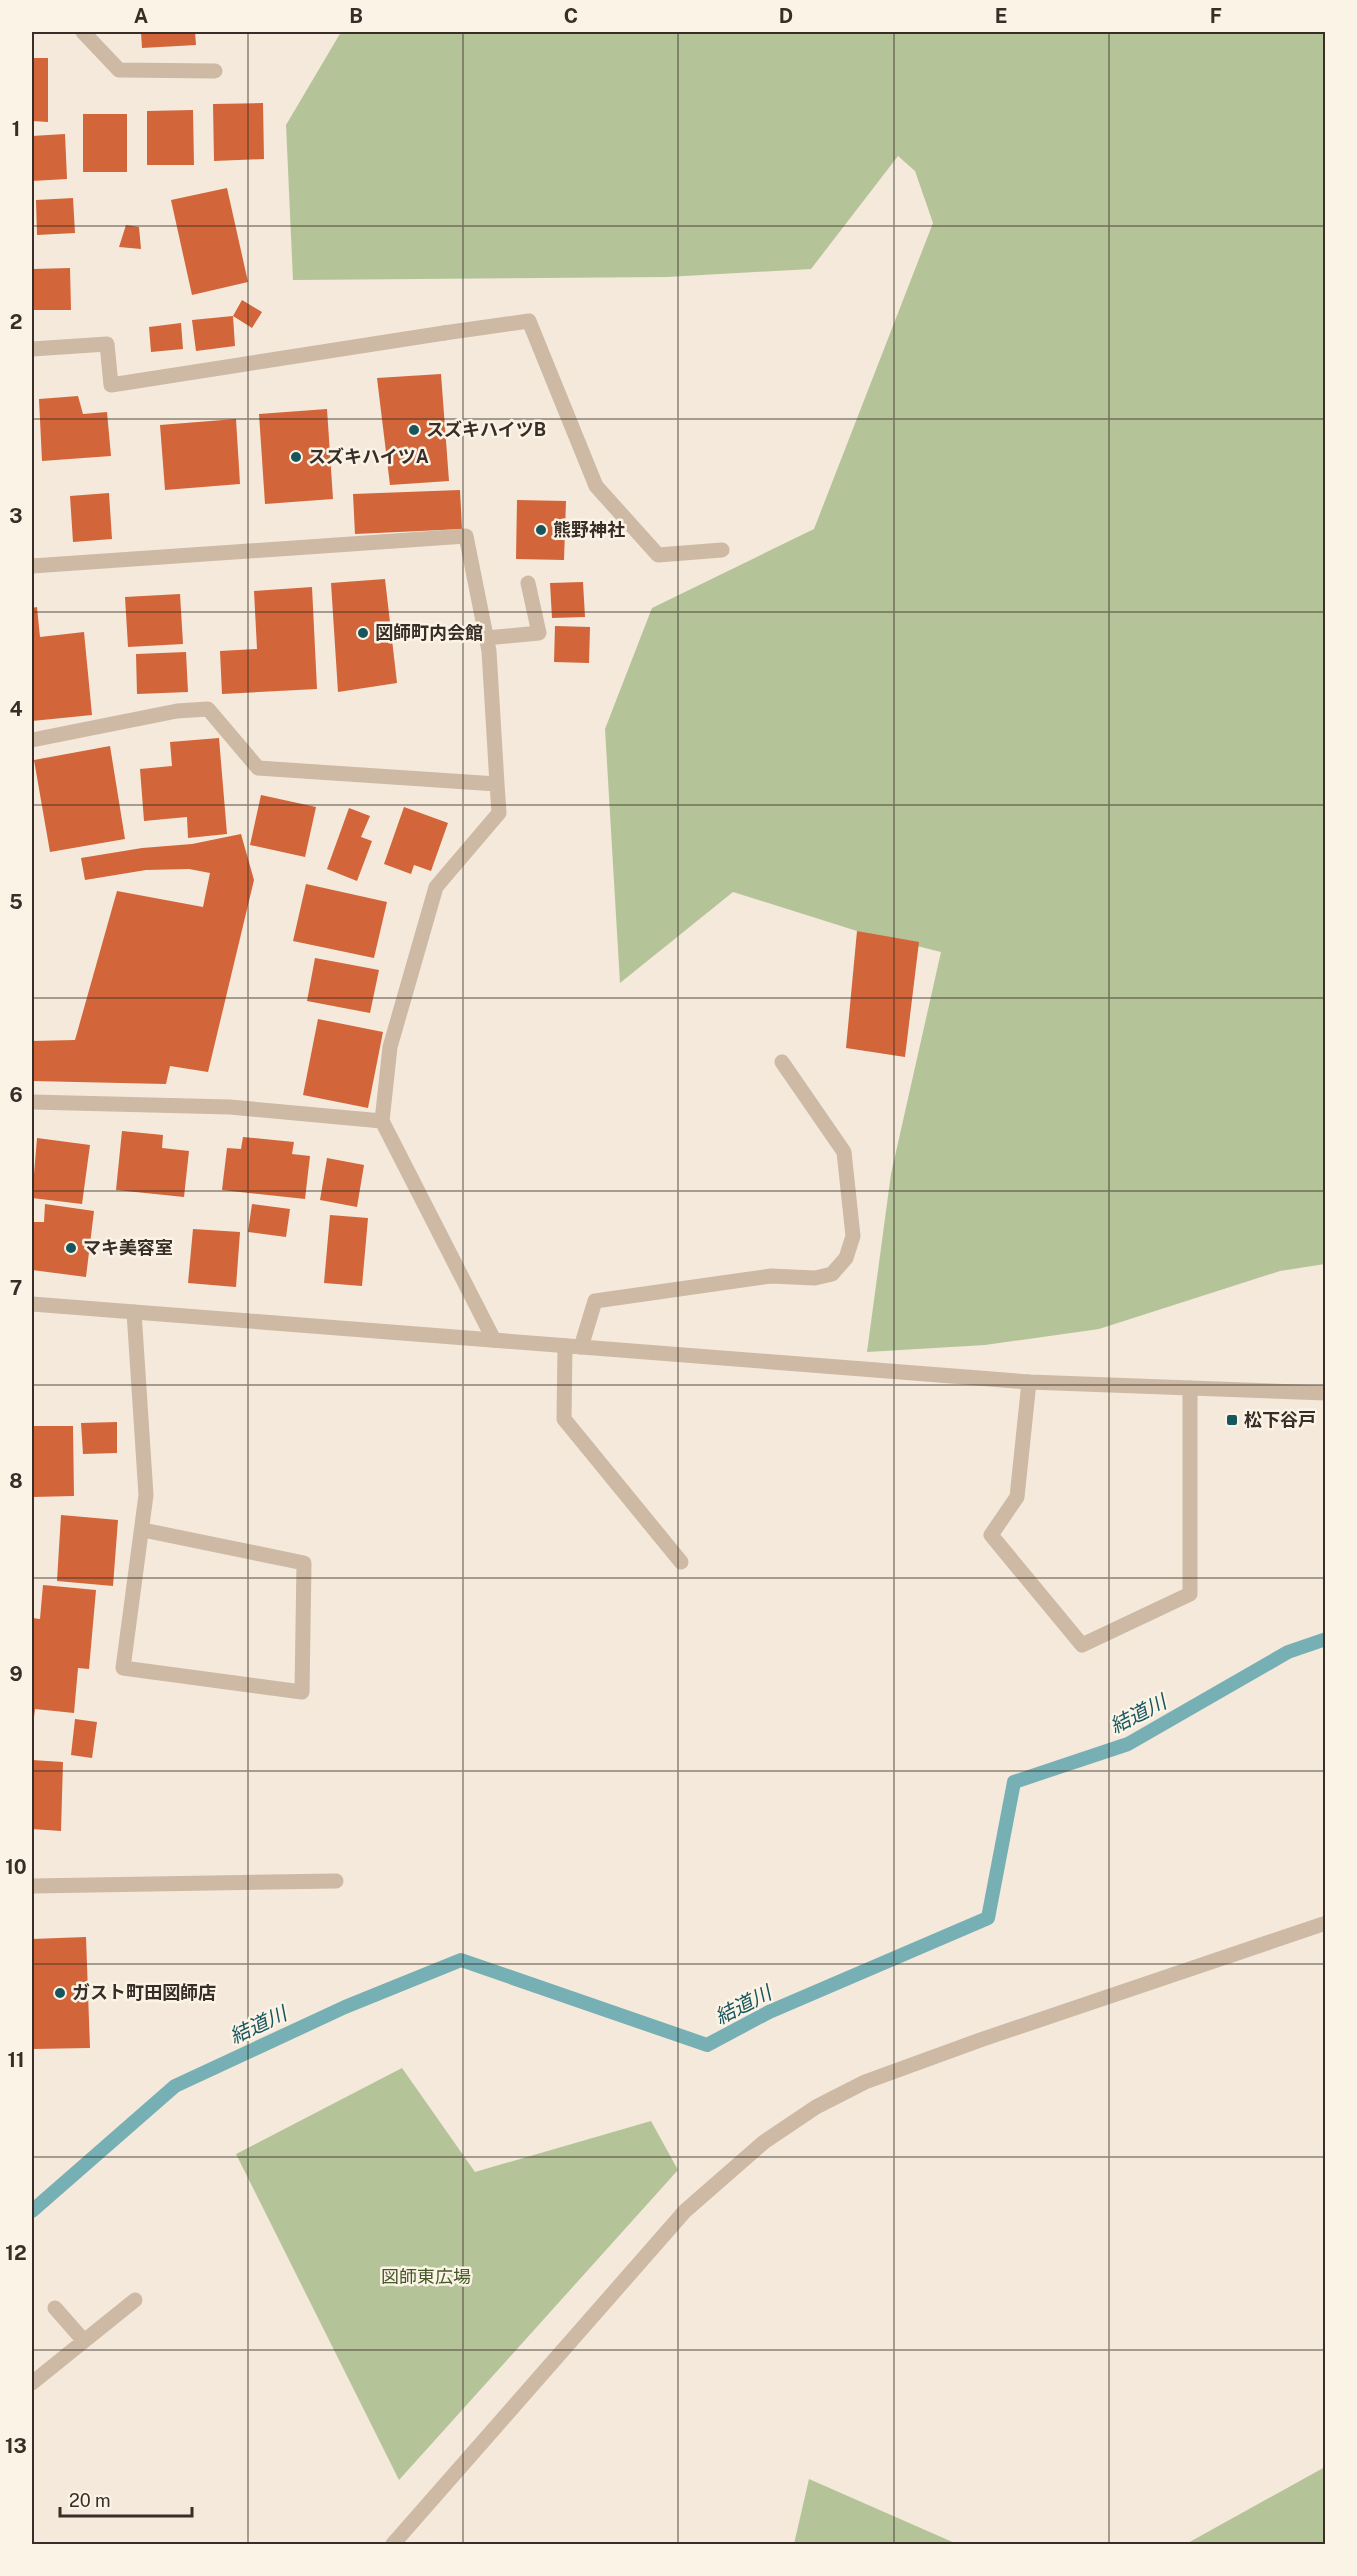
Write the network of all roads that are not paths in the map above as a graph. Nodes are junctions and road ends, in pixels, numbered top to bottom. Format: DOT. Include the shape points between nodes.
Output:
graph roads {
  1 [pos="83,32"];
  2 [pos="215,71"];
  3 [pos="32,348"];
  4 [pos="722,550"];
  5 [pos="32,567"];
  6 [pos="528,583"];
  7 [pos="486,638"];
  8 [pos="32,740"];
  9 [pos="497,784"];
  10 [pos="782,1062"];
  11 [pos="32,1102"];
  12 [pos="382,1121"];
  13 [pos="32,1304"];
  14 [pos="134,1312"];
  15 [pos="494,1340"];
  16 [pos="573,1346"];
  17 [pos="1029,1382"];
  18 [pos="1190,1388"];
  19 [pos="1326,1393"];
  20 [pos="143,1530"];
  21 [pos="681,1562"];
  22 [pos="336,1881"];
  23 [pos="32,1886"];
  24 [pos="1326,1923"];
  25 [pos="135,2300"];
  26 [pos="56,2308"];
  27 [pos="84,2342"];
  28 [pos="32,2383"];
  29 [pos="393,2544"];
  1 -- 2 [label="street" via="119,70"];
  3 -- 4 [label="street" via="107,344 111,385 529,321 596,486 658,555"];
  5 -- 7 [label="street" via="466,536"];
  6 -- 7 [label="street" via="539,633"];
  7 -- 9 [label="street"];
  8 -- 9 [label="street" via="177,711 208,709 258,768"];
  9 -- 12 [label="street" via="499,813 436,886 390,1047"];
  10 -- 16 [label="street" via="844,1152 853,1236 846,1258 832,1274 816,1278 771,1276 596,1301"];
  11 -- 12 [label="street" via="230,1107"];
  12 -- 15 [label="street"];
  13 -- 14 [label="street"];
  14 -- 15 [label="street"];
  14 -- 20 [label="street" via="146,1495"];
  15 -- 16 [label="street"];
  16 -- 17 [label="street"];
  16 -- 21 [label="street" via="564,1419"];
  17 -- 18 [label="street"];
  17 -- 18 [label="street" via="1017,1497 991,1536 1082,1645 1190,1594"];
  18 -- 19 [label="street"];
  20 -- 20 [label="street" via="123,1668 302,1692 304,1563"];
  22 -- 23 [label="street"];
  24 -- 29 [label="street" via="865,2082 798,2119 764,2142 685,2211"];
  25 -- 27 [label="street"];
  26 -- 27 [label="street"];
  27 -- 28 [label="street"];
}
